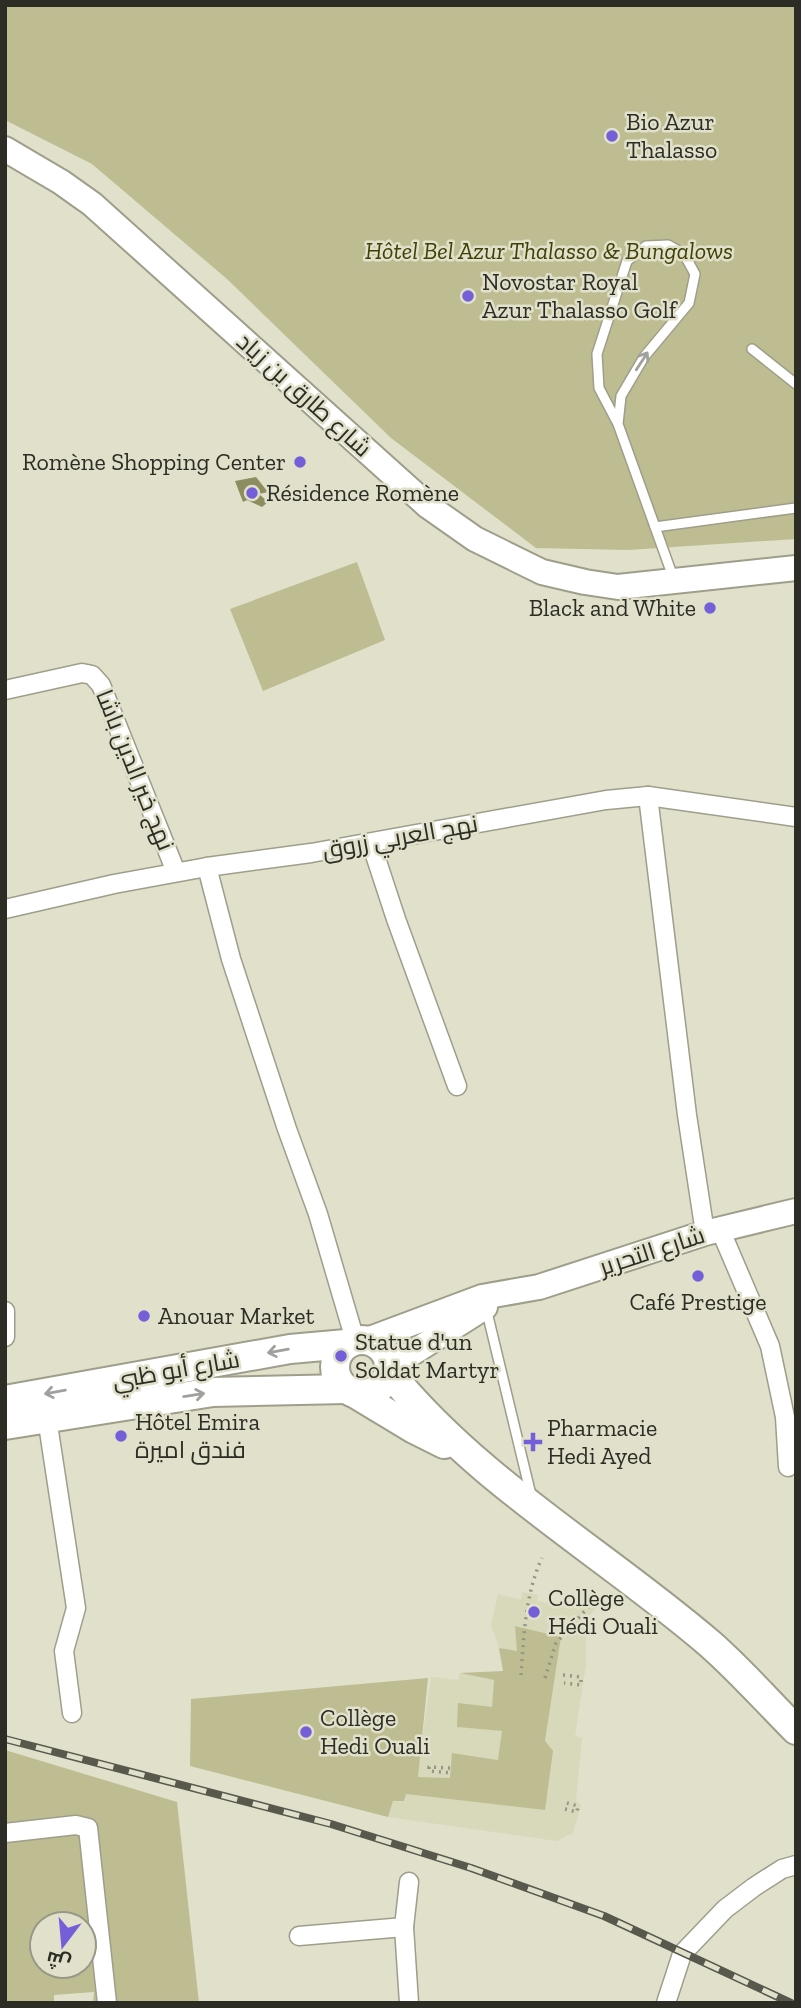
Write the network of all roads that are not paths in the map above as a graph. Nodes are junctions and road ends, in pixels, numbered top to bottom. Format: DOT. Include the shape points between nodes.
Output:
graph roads {
  1 [pos="5,149"];
  2 [pos="752,349"];
  3 [pos="796,384"];
  4 [pos="618,424"];
  5 [pos="796,508"];
  6 [pos="655,527"];
  7 [pos="796,568"];
  8 [pos="674,581"];
  9 [pos="5,690"];
  10 [pos="648,796"];
  11 [pos="796,817"];
  12 [pos="372,843"];
  13 [pos="207,867"];
  14 [pos="176,872"];
  15 [pos="5,909"];
  16 [pos="457,1086"];
  17 [pos="796,1211"];
  18 [pos="713,1231"];
  19 [pos="484,1302"];
  20 [pos="5,1311"];
  21 [pos="5,1337"];
  22 [pos="356,1341"];
  23 [pos="389,1370"];
  24 [pos="351,1391"];
  25 [pos="6,1404"];
  26 [pos="47,1418"];
  27 [pos="469,1457"];
  28 [pos="788,1467"];
  29 [pos="533,1506"];
  30 [pos="72,1713"];
  31 [pos="796,1730"];
  32 [pos="5,1833"];
  33 [pos="796,1865"];
  34 [pos="409,1882"];
  35 [pos="404,1927"];
  36 [pos="299,1936"];
  37 [pos="107,2003"];
  38 [pos="409,2003"];
  39 [pos="666,2003"];
  1 -- 8 [label="street, شارع طارق بن زياد" via="92,204 428,506 475,539 542,572 585,582 618,587"];
  2 -- 3 [label="lane"];
  4 -- 4 [label="lane, one-way" via="621,396 644,357 689,303 695,274 684,254 668,244 646,246 627,261 597,354 599,388"];
  4 -- 6 [label="lane"];
  5 -- 6 [label="lane"];
  6 -- 8 [label="lane"];
  7 -- 8 [label="street, شارع طارق بن زياد"];
  9 -- 14 [label="street, نهج خير الدين باشا" via="82,673 96,679"];
  10 -- 11 [label="street, نهج العربي زروق"];
  10 -- 12 [label="street, نهج العربي زروق"];
  10 -- 18 [label="street" via="687,1115"];
  12 -- 13 [label="street, نهج العربي زروق"];
  12 -- 16 [label="street"];
  13 -- 14 [label="street, نهج العربي زروق"];
  13 -- 22 [label="street" via="231,960"];
  14 -- 15 [label="street, نهج العربي زروق"];
  17 -- 18 [label="street, شارع التحرير"];
  18 -- 19 [label="street, شارع التحرير"];
  18 -- 28 [label="street" via="770,1346 785,1417"];
  19 -- 22 [label="street, شارع التحرير"];
  19 -- 23 [label="street, شارع التحرير"];
  19 -- 29 [label="lane"];
  20 -- 21 [label="street"];
  22 -- 23 [label="main road" via="384,1349"];
  22 -- 24 [label="main road" via="339,1352 335,1361 339,1382"];
  22 -- 25 [label="main road, شارع أبو ظبي, one-way" via="290,1349"];
  23 -- 24 [label="main road" via="377,1390 367,1394"];
  23 -- 27 [label="main road" via="411,1400"];
  26 -- 24 [label="main road, شارع أبو ظبي, one-way" via="213,1392"];
  24 -- 27 [label="main road"];
  25 -- 26 [label="main road, شارع أبو ظبي"];
  26 -- 30 [label="street" via="76,1608 64,1651"];
  27 -- 29 [label="main road"];
  29 -- 31 [label="main road" via="710,1644"];
  32 -- 37 [label="street" via="76,1825 88,1828"];
  33 -- 39 [label="street" via="754,1886 681,1954"];
  34 -- 35 [label="street"];
  35 -- 36 [label="street"];
  35 -- 38 [label="street"];
}
